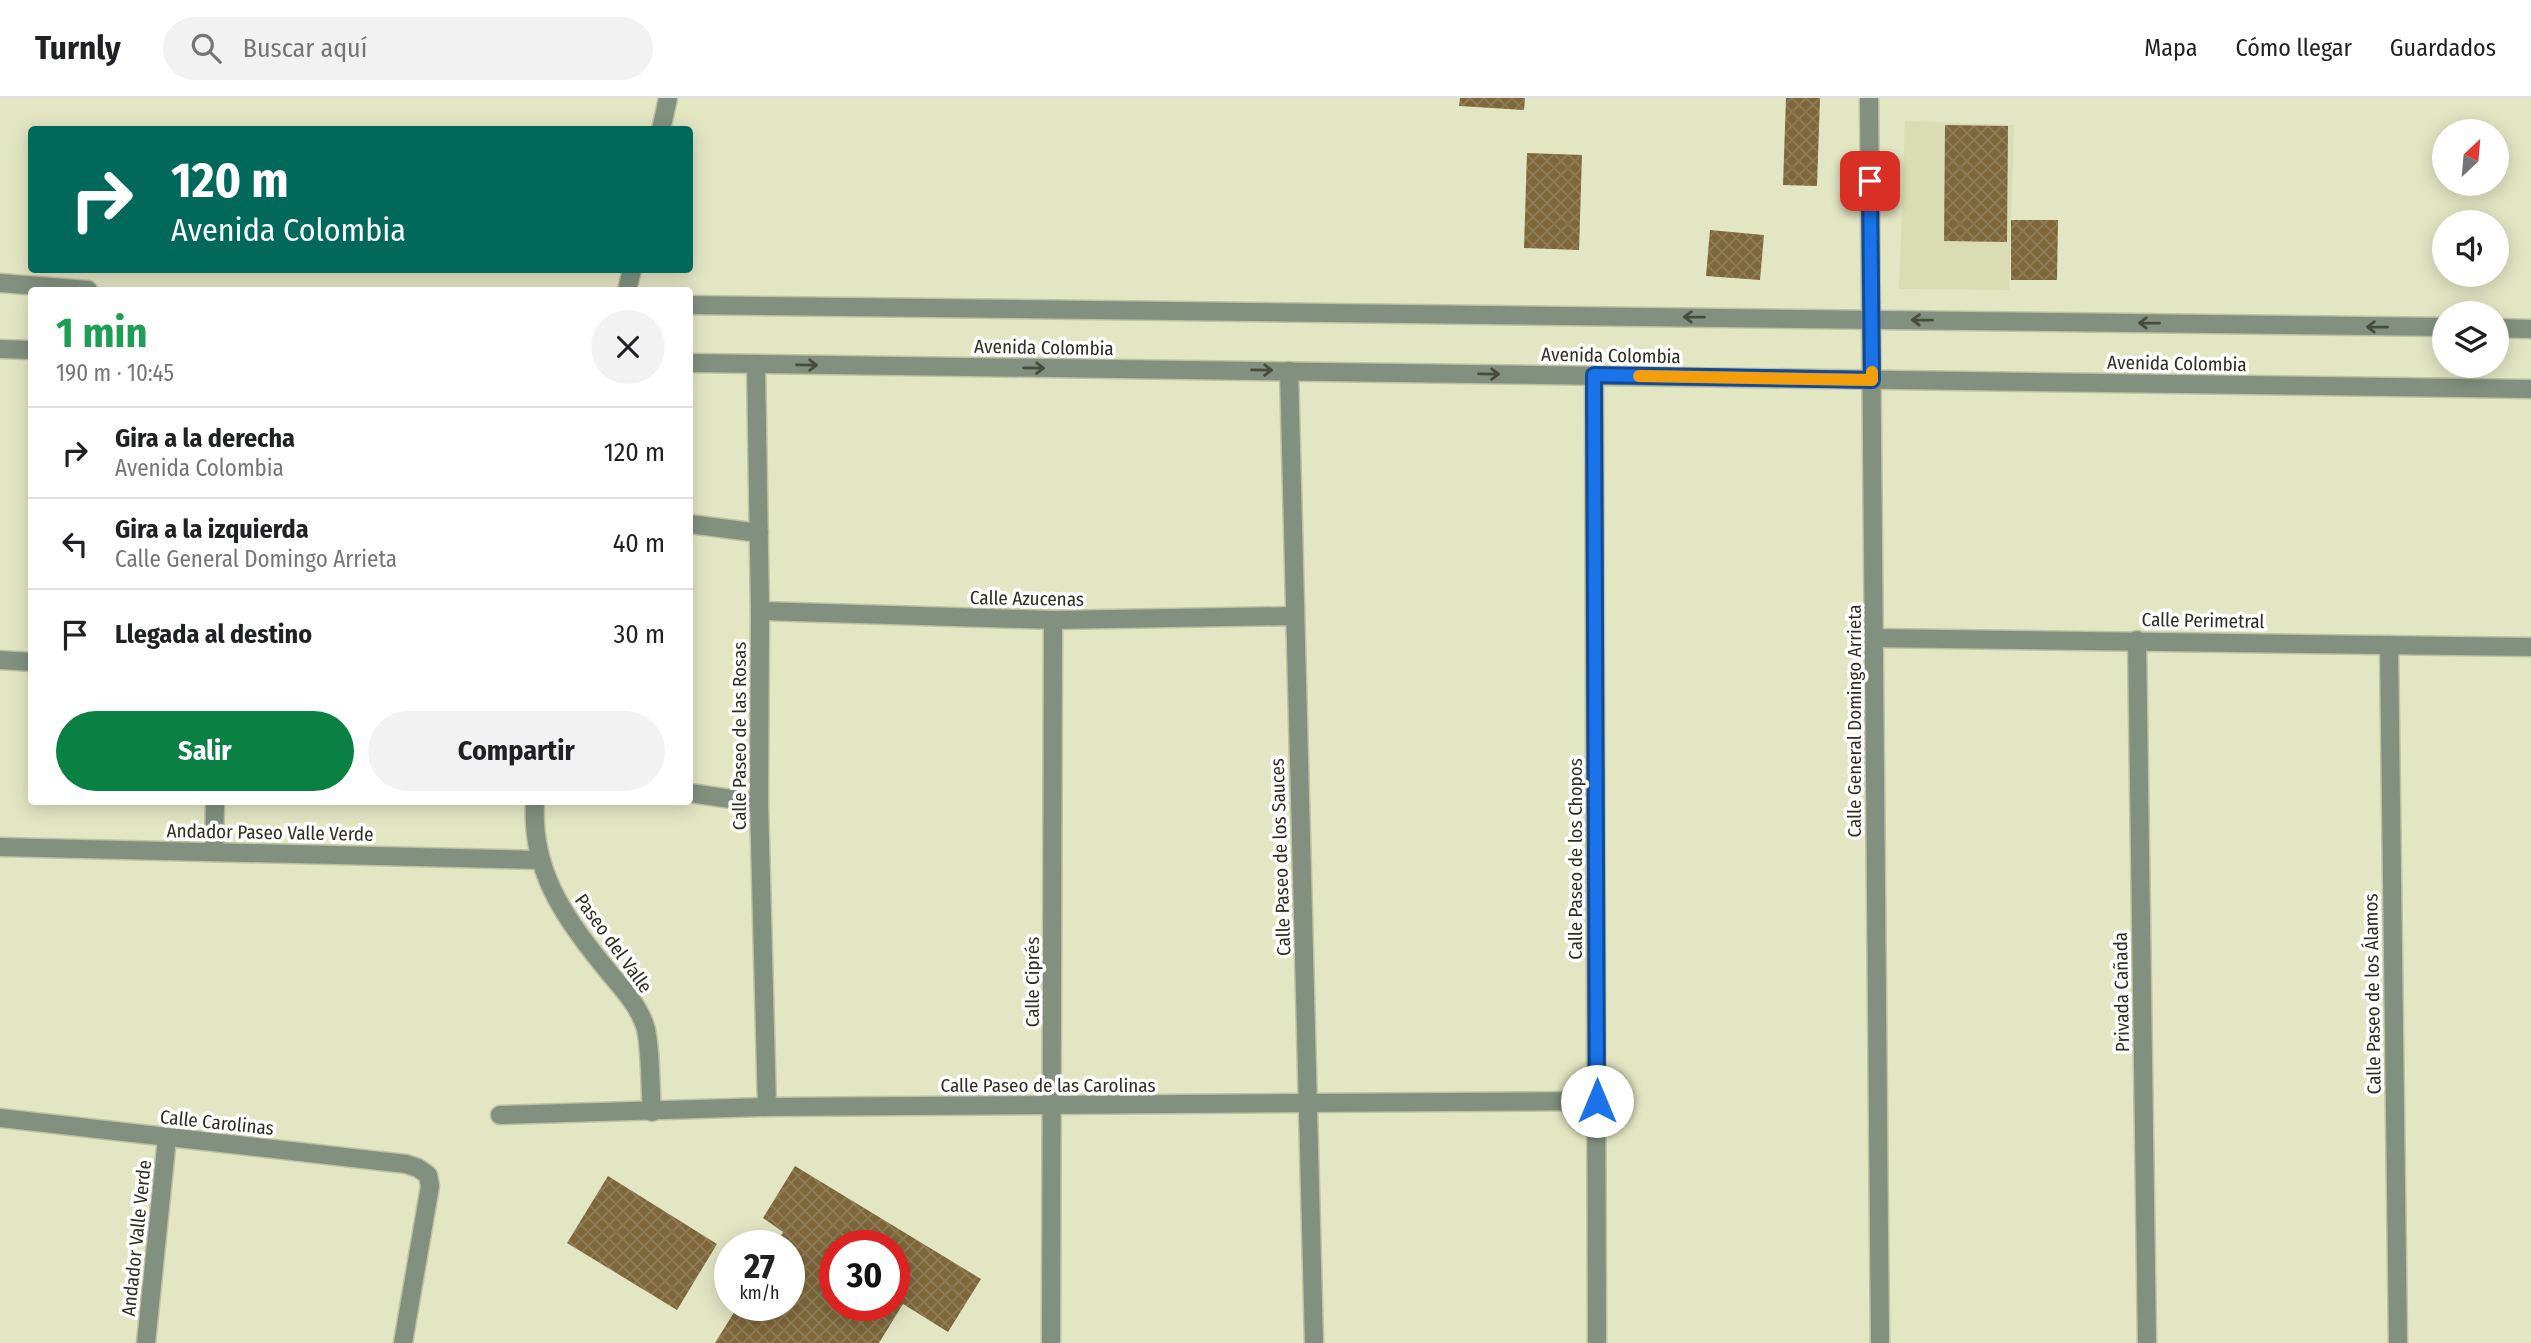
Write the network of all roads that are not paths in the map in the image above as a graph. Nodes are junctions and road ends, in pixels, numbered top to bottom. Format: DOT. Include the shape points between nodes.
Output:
graph roads {
  1 [pos="668,98"];
  2 [pos="1869,98"];
  3 [pos="662,126"];
  4 [pos="0,283"];
  5 [pos="50,287"];
  6 [pos="693,304"];
  7 [pos="1872,319"];
  8 [pos="2432,327"];
  9 [pos="2509,328"];
  10 [pos="2531,329"];
  11 [pos="0,349"];
  12 [pos="28,350"];
  13 [pos="693,363"];
  14 [pos="756,365"];
  15 [pos="1289,371"];
  16 [pos="1594,375"];
  17 [pos="1872,380"];
  18 [pos="2531,388"];
  19 [pos="693,524"];
  20 [pos="759,533"];
  21 [pos="760,611"];
  22 [pos="1294,617"];
  23 [pos="1054,620"];
  24 [pos="1874,638"];
  25 [pos="2137,640"];
  26 [pos="2389,645"];
  27 [pos="2531,647"];
  28 [pos="0,660"];
  29 [pos="28,662"];
  30 [pos="693,793"];
  31 [pos="759,803"];
  32 [pos="215,805"];
  33 [pos="535,805"];
  34 [pos="0,847"];
  35 [pos="214,852"];
  36 [pos="540,860"];
  37 [pos="1597,1101"];
  38 [pos="1308,1105"];
  39 [pos="1053,1106"];
  40 [pos="767,1107"];
  41 [pos="652,1112"];
  42 [pos="500,1115"];
  43 [pos="0,1118"];
  44 [pos="167,1138"];
  45 [pos="146,1343"];
  46 [pos="403,1343"];
  47 [pos="1051,1343"];
  48 [pos="1314,1343"];
  49 [pos="1597,1343"];
  50 [pos="1880,1343"];
  51 [pos="2147,1343"];
  52 [pos="2398,1343"];
  1 -- 3 [label="street"];
  2 -- 7 [label="street, Calle General Domingo Arrieta"];
  4 -- 5 [label="street"];
  7 -- 6 [label="street, Avenida Colombia, one-way"];
  8 -- 7 [label="street, Avenida Colombia, one-way"];
  7 -- 17 [label="street, Calle General Domingo Arrieta"];
  9 -- 10 [label="street"];
  11 -- 12 [label="street"];
  13 -- 14 [label="street, Avenida Colombia"];
  14 -- 15 [label="street, Avenida Colombia, one-way"];
  14 -- 20 [label="street, Calle Paseo de las Rosas"];
  15 -- 16 [label="street, Avenida Colombia, one-way"];
  15 -- 22 [label="street, Calle Paseo de los Sauces"];
  16 -- 17 [label="street, Avenida Colombia"];
  16 -- 37 [label="street, Calle Paseo de los Chopos"];
  17 -- 18 [label="street, Avenida Colombia"];
  17 -- 24 [label="street, Calle General Domingo Arrieta"];
  19 -- 20 [label="street"];
  20 -- 21 [label="street, Calle Paseo de las Rosas"];
  21 -- 23 [label="street, Calle Azucenas"];
  21 -- 31 [label="street, Calle Paseo de las Rosas"];
  22 -- 23 [label="street, Calle Azucenas"];
  22 -- 38 [label="street, Calle Paseo de los Sauces"];
  23 -- 39 [label="street, Calle Ciprés"];
  24 -- 25 [label="street, Calle Perimetral"];
  24 -- 50 [label="street, Calle General Domingo Arrieta"];
  25 -- 26 [label="street, Calle Perimetral"];
  25 -- 51 [label="street, Privada Cañada"];
  26 -- 27 [label="street, Calle Perimetral"];
  26 -- 52 [label="street, Calle Paseo de los Álamos"];
  28 -- 29 [label="street"];
  30 -- 31 [label="street"];
  31 -- 40 [label="street, Calle Paseo de las Rosas"];
  32 -- 35 [label="street"];
  33 -- 36 [label="street, Paseo del Valle"];
  34 -- 35 [label="street, Andador Paseo Valle Verde"];
  35 -- 36 [label="street, Andador Paseo Valle Verde"];
  36 -- 41 [label="street, Paseo del Valle" via="551,891 632,1000 646,1028"];
  37 -- 38 [label="street, Calle Paseo de las Carolinas"];
  37 -- 49 [label="street, Calle Paseo de los Chopos"];
  38 -- 39 [label="street, Calle Paseo de las Carolinas"];
  38 -- 48 [label="street, Calle Paseo de los Sauces"];
  39 -- 40 [label="street, Calle Paseo de las Carolinas"];
  39 -- 47 [label="street, Calle Ciprés"];
  40 -- 41 [label="street, Calle Paseo de las Carolinas"];
  41 -- 42 [label="street, Calle Paseo de las Carolinas"];
  43 -- 44 [label="street, Calle Carolinas"];
  44 -- 45 [label="street, Andador Valle Verde"];
  44 -- 46 [label="street, Calle Carolinas" via="406,1164 428,1175 430,1186"];
}
